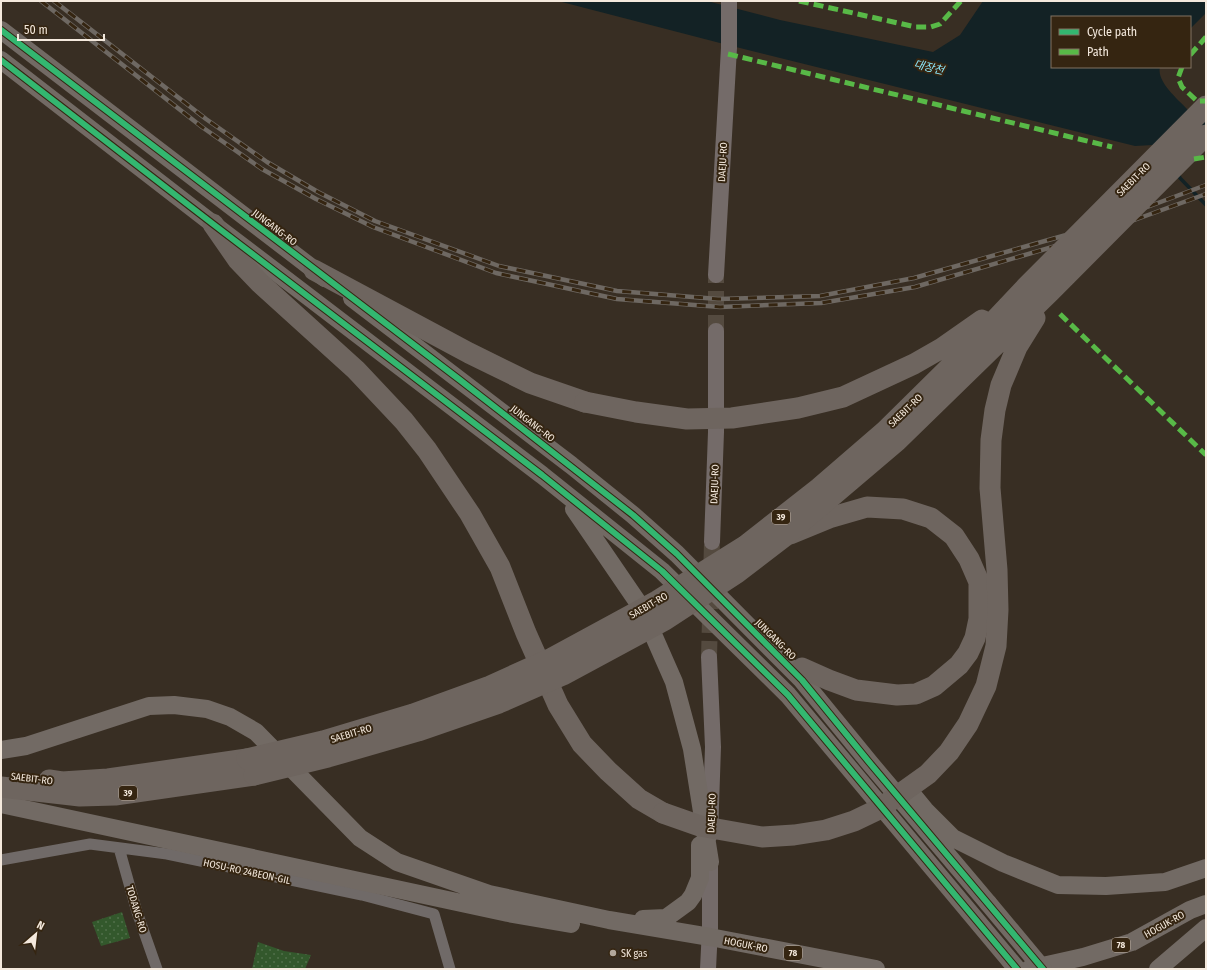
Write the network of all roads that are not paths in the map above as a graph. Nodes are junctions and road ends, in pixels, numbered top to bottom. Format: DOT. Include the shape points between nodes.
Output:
graph roads {
  1 [pos="729,1"];
  2 [pos="1,30"];
  3 [pos="1,60"];
  4 [pos="1206,106"];
  5 [pos="1206,135"];
  6 [pos="213,224"];
  7 [pos="314,270"];
  8 [pos="716,275"];
  9 [pos="1026,287"];
  10 [pos="1050,292"];
  11 [pos="716,331"];
  12 [pos="559,489"];
  13 [pos="784,537"];
  14 [pos="712,542"];
  15 [pos="677,554"];
  16 [pos="709,657"];
  17 [pos="802,668"];
  18 [pos="1,750"];
  19 [pos="250,767"];
  20 [pos="1,775"];
  21 [pos="1,787"];
  22 [pos="699,798"];
  23 [pos="1,804"];
  24 [pos="119,848"];
  25 [pos="1,860"];
  26 [pos="710,862"];
  27 [pos="1206,868"];
  28 [pos="1206,904"];
  29 [pos="609,920"];
  30 [pos="1206,928"];
  31 [pos="1206,942"];
  32 [pos="709,943"];
  33 [pos="157,969"];
  34 [pos="450,969"];
  35 [pos="708,969"];
  36 [pos="826,969"];
  37 [pos="876,969"];
  38 [pos="1017,969"];
  39 [pos="1029,969"];
  40 [pos="1043,969"];
  41 [pos="1158,969"];
  42 [pos="1174,969"];
  1 -- 8 [label="street, DAEJU-RO"];
  2 -- 7 [label="main road, JUNGANG-RO"];
  3 -- 6 [label="main road"];
  4 -- 9 [label="highway, SAEBIT-RO / 39, bridge"];
  5 -- 10 [label="highway, SAEBIT-RO / 39, bridge"];
  6 -- 10 [label="highway, bridge" via="238,260 260,284 356,370 404,421 427,450 470,514 500,567 558,705 582,744 639,799 663,813 700,826 762,837 826,830 879,809 928,774 949,752 968,724 986,686 996,646 997,570 990,488 991,440 995,410 1001,386 1017,347"];
  6 -- 12 [label="main road"];
  7 -- 9 [label="highway, bridge" via="530,383 585,402 687,418 732,418 798,408 843,397 942,348"];
  7 -- 15 [label="main road, JUNGANG-RO" via="571,465"];
  9 -- 19 [label="highway, SAEBIT-RO / 39, bridge" via="959,358 819,488 745,546 657,601 552,658 490,686"];
  10 -- 13 [label="highway, SAEBIT-RO / 39, bridge" via="896,441"];
  11 -- 14 [label="street, DAEJU-RO"];
  12 -- 22 [label="main road" via="642,607 674,682 692,749"];
  12 -- 38 [label="main road" via="662,571 788,695"];
  13 -- 17 [label="highway, bridge" via="828,518 867,507 902,509 930,518 954,536 969,558 979,582 979,619 968,653 959,665 934,686 916,694 896,695 856,690"];
  13 -- 19 [label="highway, SAEBIT-RO / 39, bridge" via="737,573 665,620 563,675 499,703 418,731 328,757"];
  15 -- 17 [label="main road"];
  15 -- 40 [label="main road, JUNGANG-RO, bridge" via="802,680"];
  16 -- 26 [label="street, DAEJU-RO" via="714,747"];
  17 -- 27 [label="main road" via="925,810 954,838 1003,863 1058,886 1165,882"];
  18 -- 29 [label="main road" via="26,746 148,706 174,705 207,709 230,717 256,732 360,838 397,862 489,894"];
  19 -- 20 [label="highway, SAEBIT-RO / 39" via="62,782"];
  19 -- 21 [label="highway, SAEBIT-RO / 39" via="115,795 80,796"];
  22 -- 26 [label="main road"];
  22 -- 29 [label="main road" via="700,878 688,902 666,918"];
  23 -- 32 [label="main road" via="508,913 685,942"];
  24 -- 25 [label="street, HOSU-RO 24BEON-GIL" via="90,844"];
  24 -- 33 [label="street, TODANG-RO" via="137,912"];
  24 -- 34 [label="street, HOSU-RO 24BEON-GIL" via="167,854 347,892 434,914"];
  26 -- 32 [label="street, DAEJU-RO"];
  28 -- 39 [label="main road, HOGUK-RO / 78" via="1132,942 1083,957"];
  29 -- 32 [label="main road"];
  30 -- 41 [label="main road"];
  31 -- 42 [label="main road"];
  32 -- 35 [label="street, DAEJU-RO"];
  32 -- 36 [label="main road, HOGUK-RO / 78"];
  32 -- 37 [label="main road, HOGUK-RO / 78"];
}
